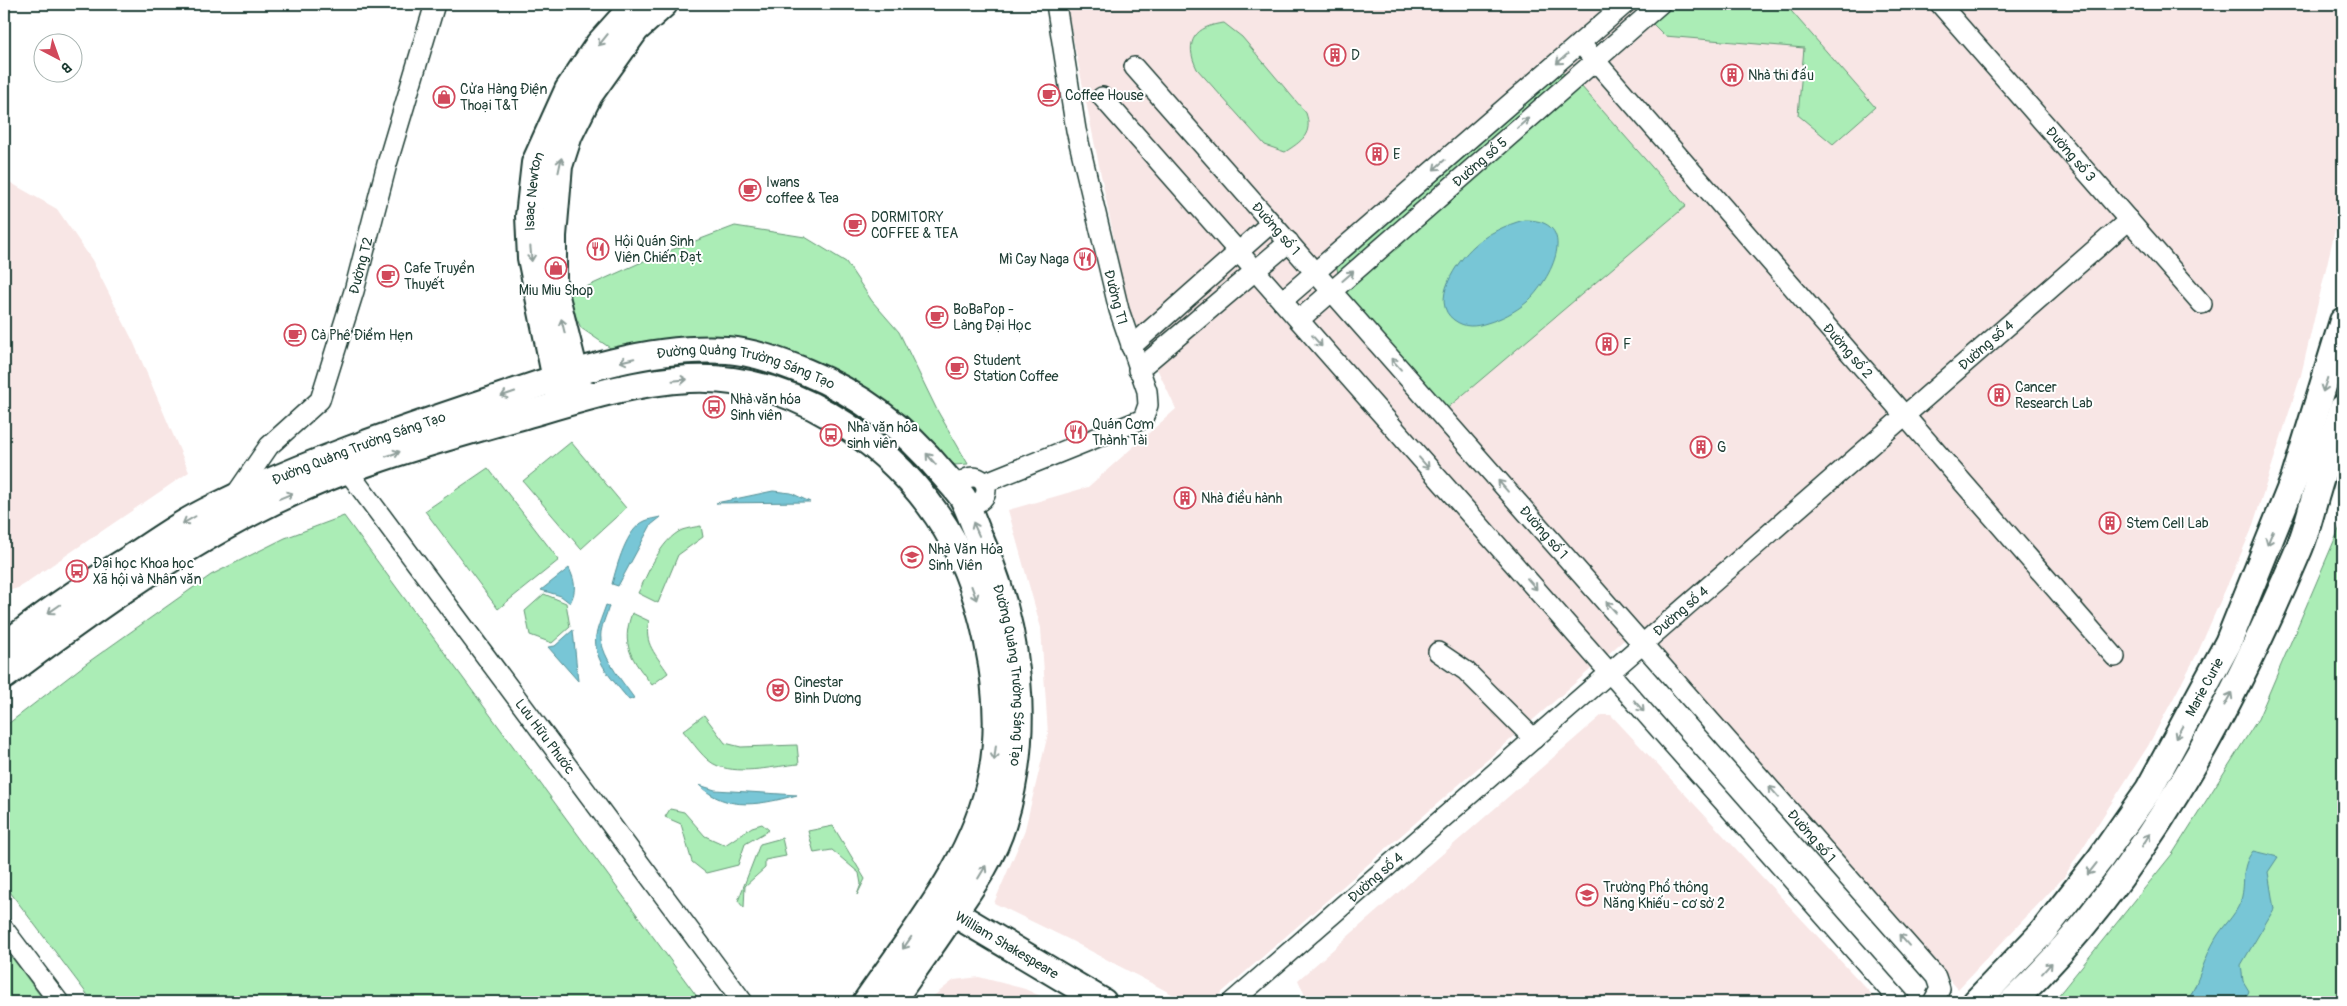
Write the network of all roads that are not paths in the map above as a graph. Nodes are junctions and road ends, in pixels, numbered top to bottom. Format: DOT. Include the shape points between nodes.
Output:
graph roads {
  1 [pos="435,4"];
  2 [pos="636,4"];
  3 [pos="664,4"];
  4 [pos="1056,4"];
  5 [pos="1625,4"];
  6 [pos="1660,4"];
  7 [pos="1940,4"];
  8 [pos="1580,43"];
  9 [pos="1595,60"];
  10 [pos="1134,67"];
  11 [pos="1102,97"];
  12 [pos="2129,220"];
  13 [pos="1271,223"];
  14 [pos="1289,242"];
  15 [pos="1238,252"];
  16 [pos="1255,271"];
  17 [pos="1315,272"];
  18 [pos="1332,291"];
  19 [pos="1282,301"];
  20 [pos="2202,304"];
  21 [pos="1299,320"];
  22 [pos="2343,321"];
  23 [pos="1131,347"];
  24 [pos="1138,370"];
  25 [pos="564,376"];
  26 [pos="571,402"];
  27 [pos="2343,408"];
  28 [pos="1905,416"];
  29 [pos="347,470"];
  30 [pos="2306,483"];
  31 [pos="962,497"];
  32 [pos="238,508"];
  33 [pos="938,517"];
  34 [pos="1643,644"];
  35 [pos="1438,652"];
  36 [pos="2115,657"];
  37 [pos="8,659"];
  38 [pos="1610,673"];
  39 [pos="1534,739"];
  40 [pos="944,907"];
  41 [pos="4,929"];
  42 [pos="59,1002"];
  43 [pos="743,1002"];
  44 [pos="866,1002"];
  45 [pos="891,1002"];
  46 [pos="1103,1002"];
  47 [pos="1232,1002"];
  48 [pos="1900,1002"];
  49 [pos="1933,1002"];
  50 [pos="1976,1002"];
  51 [pos="2012,1002"];
  1 -- 32 [label="street, Đường T2" via="320,400 269,446"];
  2 -- 25 [label="street, Isaac Newton, one-way" via="599,44 568,90 535,163 529,216 531,258"];
  25 -- 3 [label="street, Isaac Newton, one-way" via="553,285 552,236 559,166 569,135 589,94 636,29"];
  4 -- 23 [label="street, Đường T1" via="1076,130 1118,310"];
  5 -- 8 [label="street, Đường số 5"];
  6 -- 9 [label="street, Đường số 5"];
  7 -- 12 [label="street, Đường số 3"];
  8 -- 9 [label="street, Đường số 2"];
  8 -- 17 [label="street, Đường số 5, one-way"];
  18 -- 9 [label="street, Đường số 5, one-way"];
  9 -- 28 [label="street, Đường số 2"];
  10 -- 13 [label="street, Đường số 1"];
  11 -- 15 [label="street"];
  12 -- 20 [label="street, Đường số 3"];
  12 -- 28 [label="street, Đường số 4"];
  13 -- 14 [label="street, Đường số 1"];
  13 -- 15 [label="street"];
  14 -- 16 [label="street"];
  14 -- 17 [label="street, Đường số 1"];
  15 -- 16 [label="street"];
  15 -- 23 [label="street"];
  16 -- 19 [label="street"];
  16 -- 24 [label="street"];
  17 -- 18 [label="street, Đường số 1"];
  17 -- 19 [label="street, Đường số 5"];
  18 -- 21 [label="street, Đường số 5"];
  34 -- 18 [label="street, Đường số 1, one-way"];
  19 -- 21 [label="street"];
  21 -- 38 [label="street, one-way"];
  22 -- 30 [label="street, Marie Curie, one-way"];
  23 -- 24 [label="street, Đường T1"];
  24 -- 31 [label="street, Đường T1" via="1147,391 1148,405 1143,419 984,483 974,476 966,478 961,485"];
  25 -- 26 [label="street, Isaac Newton"];
  31 -- 25 [label="street, Đường Quảng Trường Sáng Tạo, one-way" via="928,455 887,417 833,383 776,360 732,350 688,349 643,356"];
  25 -- 32 [label="street, Đường Quảng Trường Sáng Tạo, one-way" via="352,448"];
  29 -- 26 [label="street, Đường Quảng Trường Sáng Tạo, one-way" via="426,443"];
  26 -- 33 [label="street, Đường Quảng Trường Sáng Tạo, one-way" via="649,383 694,379 736,382 776,392 811,406 873,444 906,476"];
  27 -- 30 [label="street, Marie Curie"];
  28 -- 34 [label="street, Đường số 4"];
  28 -- 36 [label="street, Đường số 2"];
  32 -- 29 [label="street, Đường Quảng Trường Sáng Tạo, one-way"];
  29 -- 43 [label="street, Lưu Hữu Phước"];
  30 -- 50 [label="street, Marie Curie, one-way" via="2228,642 2149,789 2042,933"];
  51 -- 30 [label="street, Marie Curie, one-way" via="2045,970 2096,909 2134,859 2181,785 2239,678 2300,547"];
  31 -- 33 [label="street"];
  40 -- 31 [label="street, Đường Quảng Trường Sáng Tạo, one-way" via="984,869 1002,826 1015,778 1020,730 1018,686 1001,591"];
  32 -- 37 [label="street, Đường Quảng Trường Sáng Tạo" via="187,522 103,575 22,631"];
  33 -- 40 [label="street, Đường Quảng Trường Sáng Tạo, one-way" via="962,564 983,622 995,689 997,730 992,775 979,820"];
  34 -- 38 [label="street, Đường số 4"];
  49 -- 34 [label="street, Đường số 1, one-way" via="1940,989 1936,977"];
  35 -- 39 [label="street" via="1466,671"];
  38 -- 39 [label="street, Đường số 4"];
  38 -- 48 [label="street, one-way"];
  39 -- 47 [label="street, Đường số 4"];
  40 -- 44 [label="street, Đường Quảng Trường Sáng Tạo, one-way"];
  40 -- 45 [label="street, Đường Quảng Trường Sáng Tạo"];
  40 -- 46 [label="street, William Shakespeare"];
  41 -- 42 [label="street"];
}
